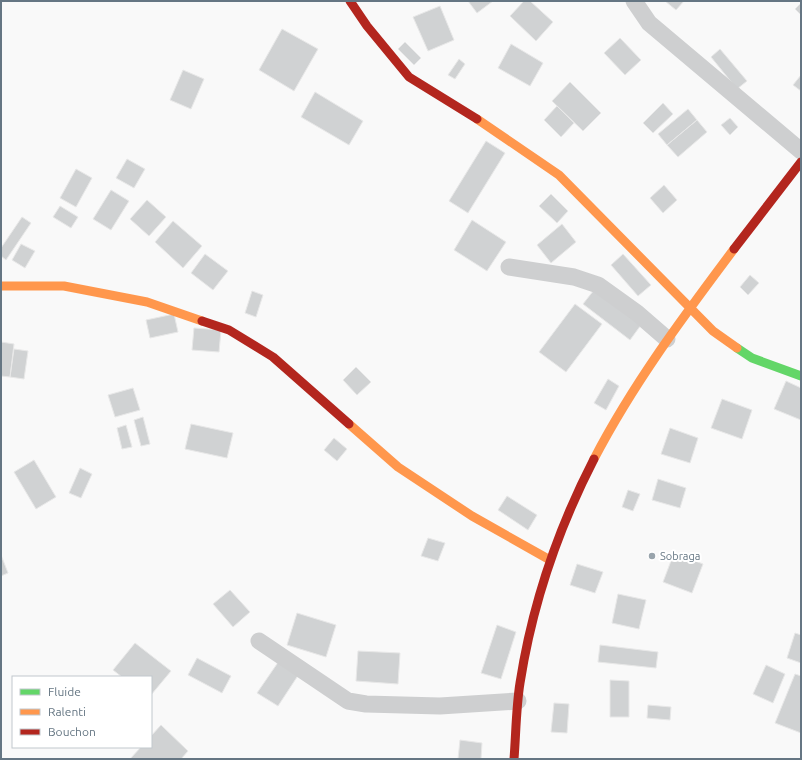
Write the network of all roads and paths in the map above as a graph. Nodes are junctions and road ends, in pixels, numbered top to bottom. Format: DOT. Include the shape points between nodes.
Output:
graph roads {
  1 [pos="350,1"];
  2 [pos="634,1"];
  3 [pos="801,151"];
  4 [pos="801,162"];
  5 [pos="508,267"];
  6 [pos="1,286"];
  7 [pos="690,307"];
  8 [pos="667,339"];
  9 [pos="801,376"];
  10 [pos="550,560"];
  11 [pos="259,641"];
  12 [pos="518,701"];
  13 [pos="514,759"];
  1 -- 7 [label="street" via="409,77 559,175"];
  2 -- 3 [label="street" via="648,24"];
  4 -- 7 [label="street"];
  5 -- 8 [label="street" via="574,277 598,284"];
  6 -- 10 [label="street" via="64,286 148,302 229,330 273,357 398,467 472,516"];
  7 -- 8 [label="street"];
  7 -- 9 [label="street" via="713,331 752,358"];
  8 -- 10 [label="street" via="602,444 585,477"];
  10 -- 12 [label="street" via="529,638"];
  11 -- 12 [label="street" via="348,701 366,704 440,706"];
  12 -- 13 [label="street"];
}
